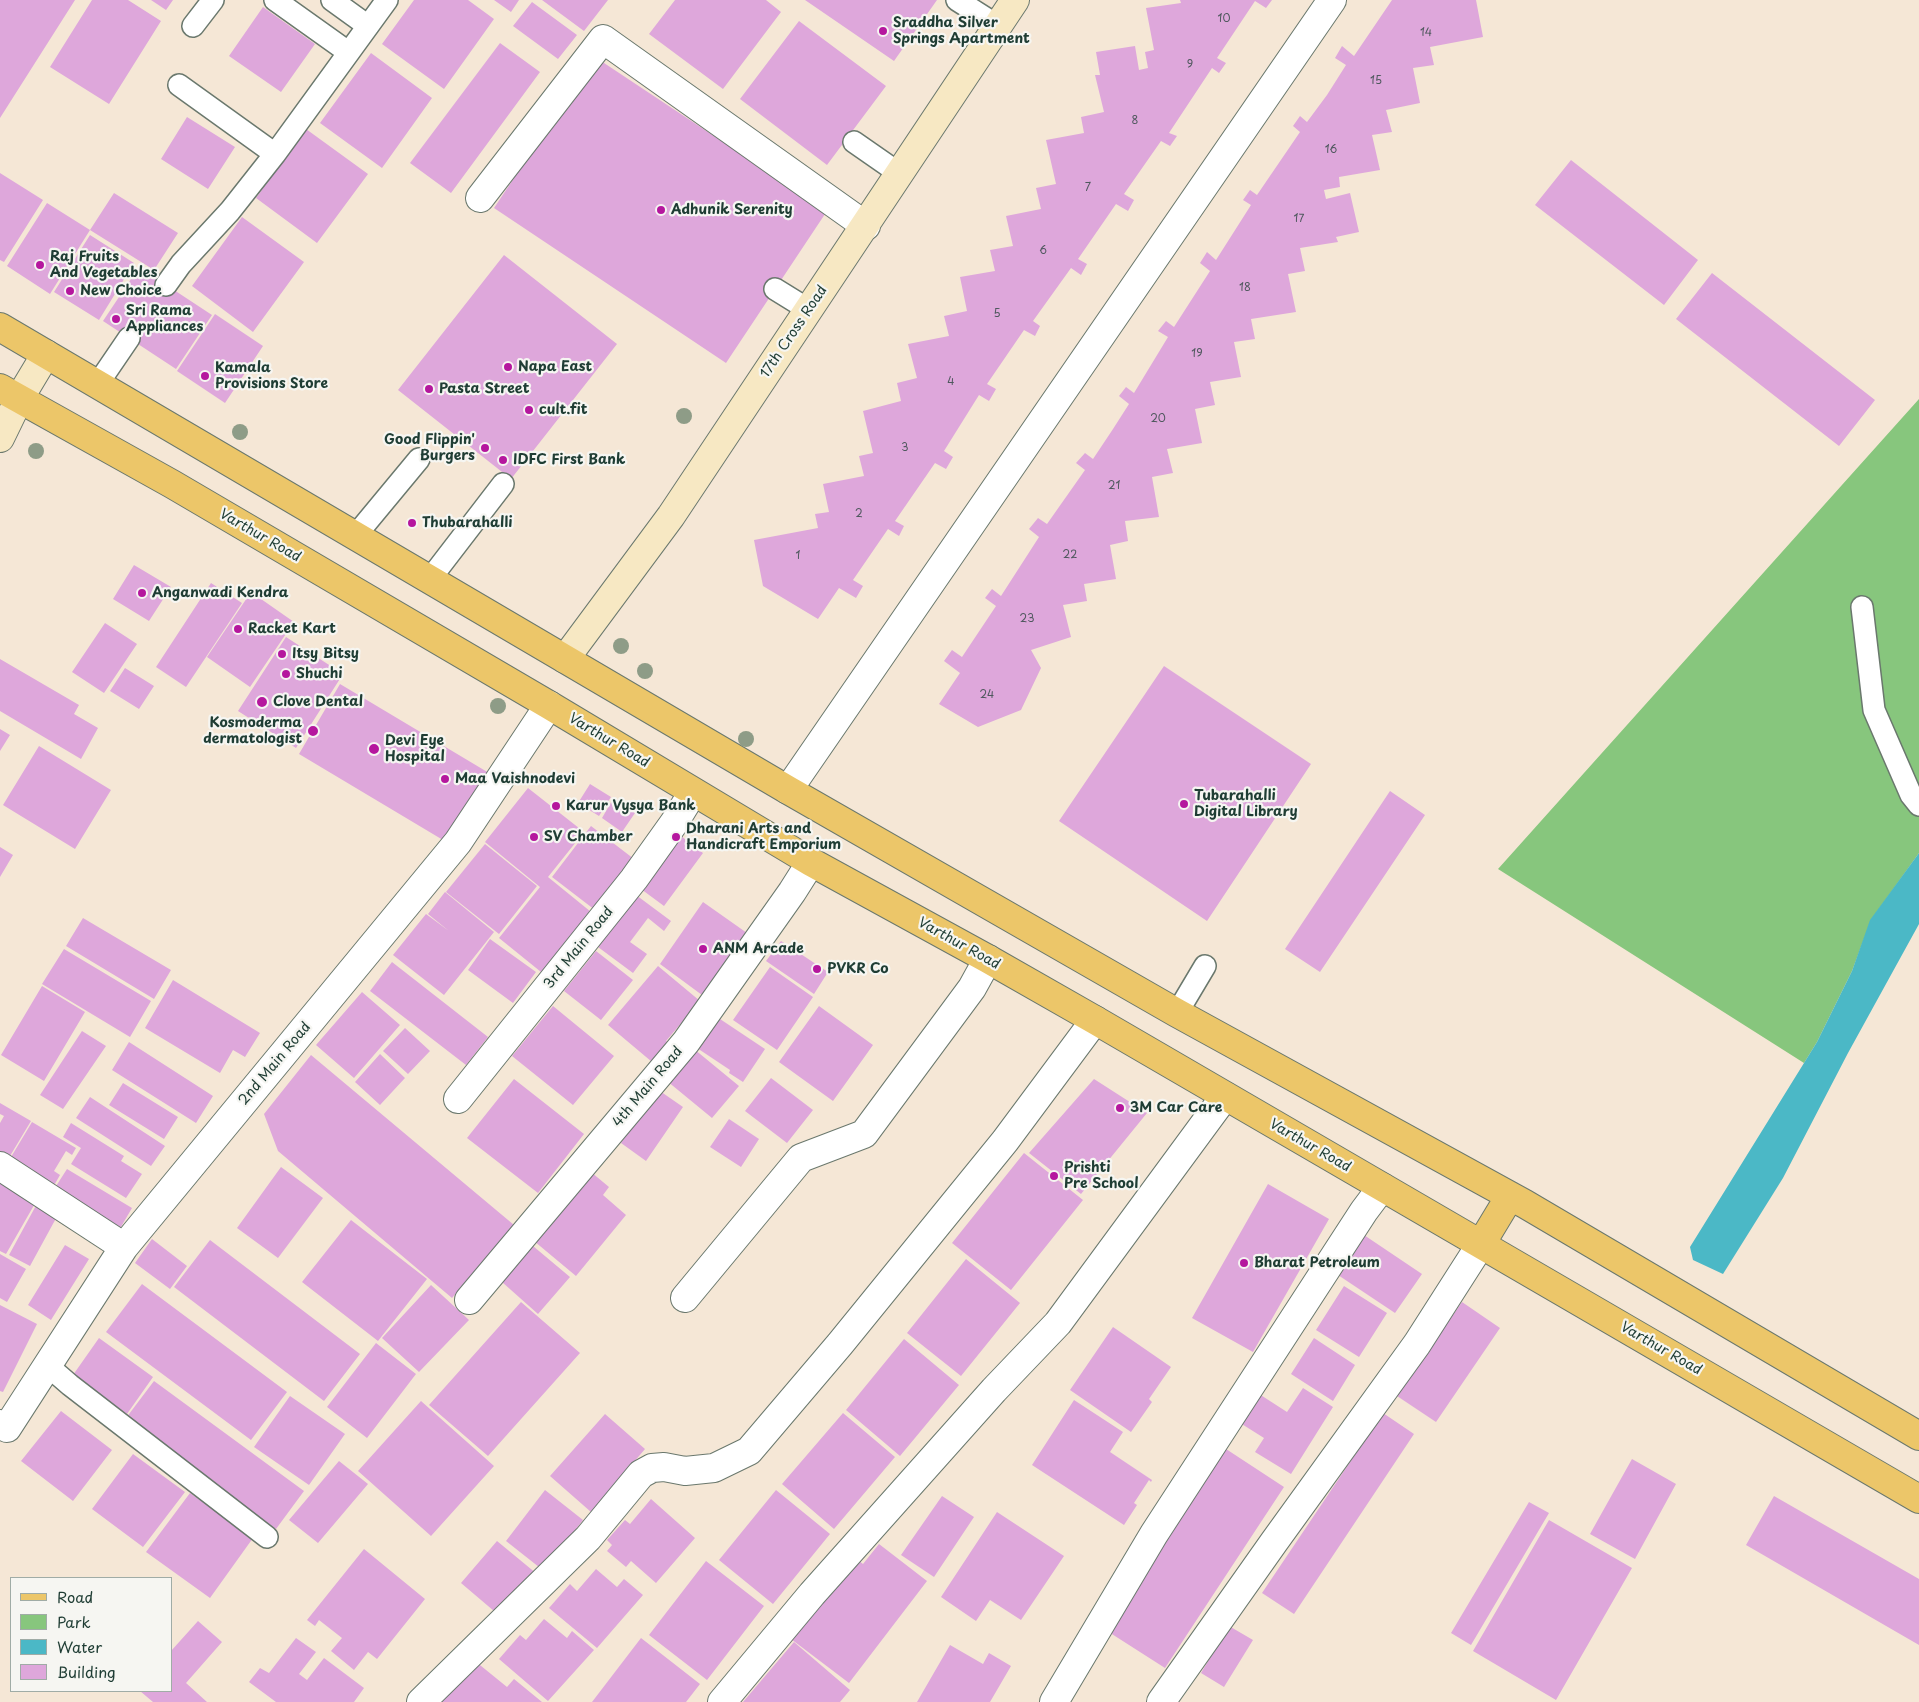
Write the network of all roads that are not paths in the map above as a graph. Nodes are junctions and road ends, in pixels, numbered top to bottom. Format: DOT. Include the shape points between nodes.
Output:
graph roads {
  1 [pos="213,0"];
  2 [pos="275,0"];
  3 [pos="332,0"];
  4 [pos="387,0"];
  5 [pos="957,0"];
  6 [pos="1015,0"];
  7 [pos="1332,0"];
  8 [pos="193,26"];
  9 [pos="368,26"];
  10 [pos="998,26"];
  11 [pos="348,52"];
  12 [pos="178,85"];
  13 [pos="854,142"];
  14 [pos="275,154"];
  15 [pos="900,174"];
  16 [pos="480,198"];
  17 [pos="866,226"];
  18 [pos="166,285"];
  19 [pos="775,289"];
  20 [pos="809,310"];
  21 [pos="0,327"];
  22 [pos="129,338"];
  23 [pos="46,354"];
  24 [pos="97,385"];
  25 [pos="10,394"];
  26 [pos="0,438"];
  27 [pos="419,459"];
  28 [pos="503,484"];
  29 [pos="356,536"];
  30 [pos="430,579"];
  31 [pos="1862,607"];
  32 [pos="565,659"];
  33 [pos="550,705"];
  34 [pos="788,790"];
  35 [pos="693,792"];
  36 [pos="1919,805"];
  37 [pos="811,862"];
  38 [pos="988,959"];
  39 [pos="1204,966"];
  40 [pos="1177,1013"];
  41 [pos="1095,1020"];
  42 [pos="1225,1096"];
  43 [pos="458,1099"];
  44 [pos="0,1166"];
  45 [pos="1382,1187"];
  46 [pos="1510,1196"];
  47 [pos="1481,1244"];
  48 [pos="124,1247"];
  49 [pos="685,1298"];
  50 [pos="468,1300"];
  51 [pos="48,1366"];
  52 [pos="4,1426"];
  53 [pos="1919,1436"];
  54 [pos="1919,1499"];
  55 [pos="267,1537"];
  56 [pos="421,1702"];
  57 [pos="722,1702"];
  58 [pos="1054,1702"];
  59 [pos="1161,1702"];
  1 -- 8 [label="lane"];
  2 -- 11 [label="lane"];
  3 -- 9 [label="lane"];
  4 -- 9 [label="lane"];
  5 -- 10 [label="lane"];
  6 -- 10 [label="street, 17th Cross Road"];
  7 -- 34 [label="street"];
  9 -- 11 [label="lane"];
  10 -- 15 [label="street, 17th Cross Road"];
  11 -- 14 [label="lane"];
  12 -- 14 [label="lane"];
  13 -- 15 [label="lane"];
  14 -- 18 [label="lane"];
  15 -- 17 [label="street, 17th Cross Road"];
  16 -- 17 [label="street" via="603,39"];
  17 -- 20 [label="street, 17th Cross Road"];
  19 -- 20 [label="lane"];
  20 -- 32 [label="street, 17th Cross Road" via="671,516"];
  21 -- 23 [label="main road"];
  22 -- 24 [label="lane"];
  23 -- 24 [label="main road"];
  23 -- 25 [label="street"];
  24 -- 29 [label="main road"];
  25 -- 26 [label="street"];
  25 -- 33 [label="main road, Varthur Road" via="172,484"];
  27 -- 29 [label="lane"];
  28 -- 30 [label="lane"];
  29 -- 30 [label="main road"];
  30 -- 32 [label="main road"];
  31 -- 36 [label="lane" via="1874,710 1911,796"];
  32 -- 34 [label="main road"];
  33 -- 35 [label="main road, Varthur Road"];
  33 -- 48 [label="street, 2nd Main Road" via="458,842"];
  34 -- 40 [label="main road"];
  35 -- 37 [label="main road, Varthur Road"];
  35 -- 43 [label="street, 3rd Main Road" via="634,879"];
  37 -- 38 [label="main road, Varthur Road"];
  37 -- 50 [label="street, 4th Main Road" via="686,1042"];
  38 -- 41 [label="main road, Varthur Road"];
  38 -- 49 [label="street" via="972,988 864,1134 801,1158"];
  39 -- 40 [label="lane"];
  40 -- 46 [label="main road"];
  41 -- 42 [label="main road, Varthur Road"];
  41 -- 56 [label="street" via="1005,1141 749,1451 714,1468 685,1471 664,1467 652,1468 641,1474 588,1538"];
  42 -- 45 [label="main road, Varthur Road"];
  42 -- 57 [label="street" via="1058,1323 812,1594"];
  44 -- 48 [label="street"];
  45 -- 47 [label="main road, Varthur Road"];
  45 -- 58 [label="street" via="1154,1534"];
  46 -- 47 [label="main road"];
  46 -- 53 [label="main road"];
  47 -- 54 [label="main road, Varthur Road"];
  47 -- 59 [label="street" via="1418,1344"];
  48 -- 51 [label="street, 2nd Main Road"];
  51 -- 52 [label="street, 2nd Main Road"];
  51 -- 55 [label="lane"];
}
